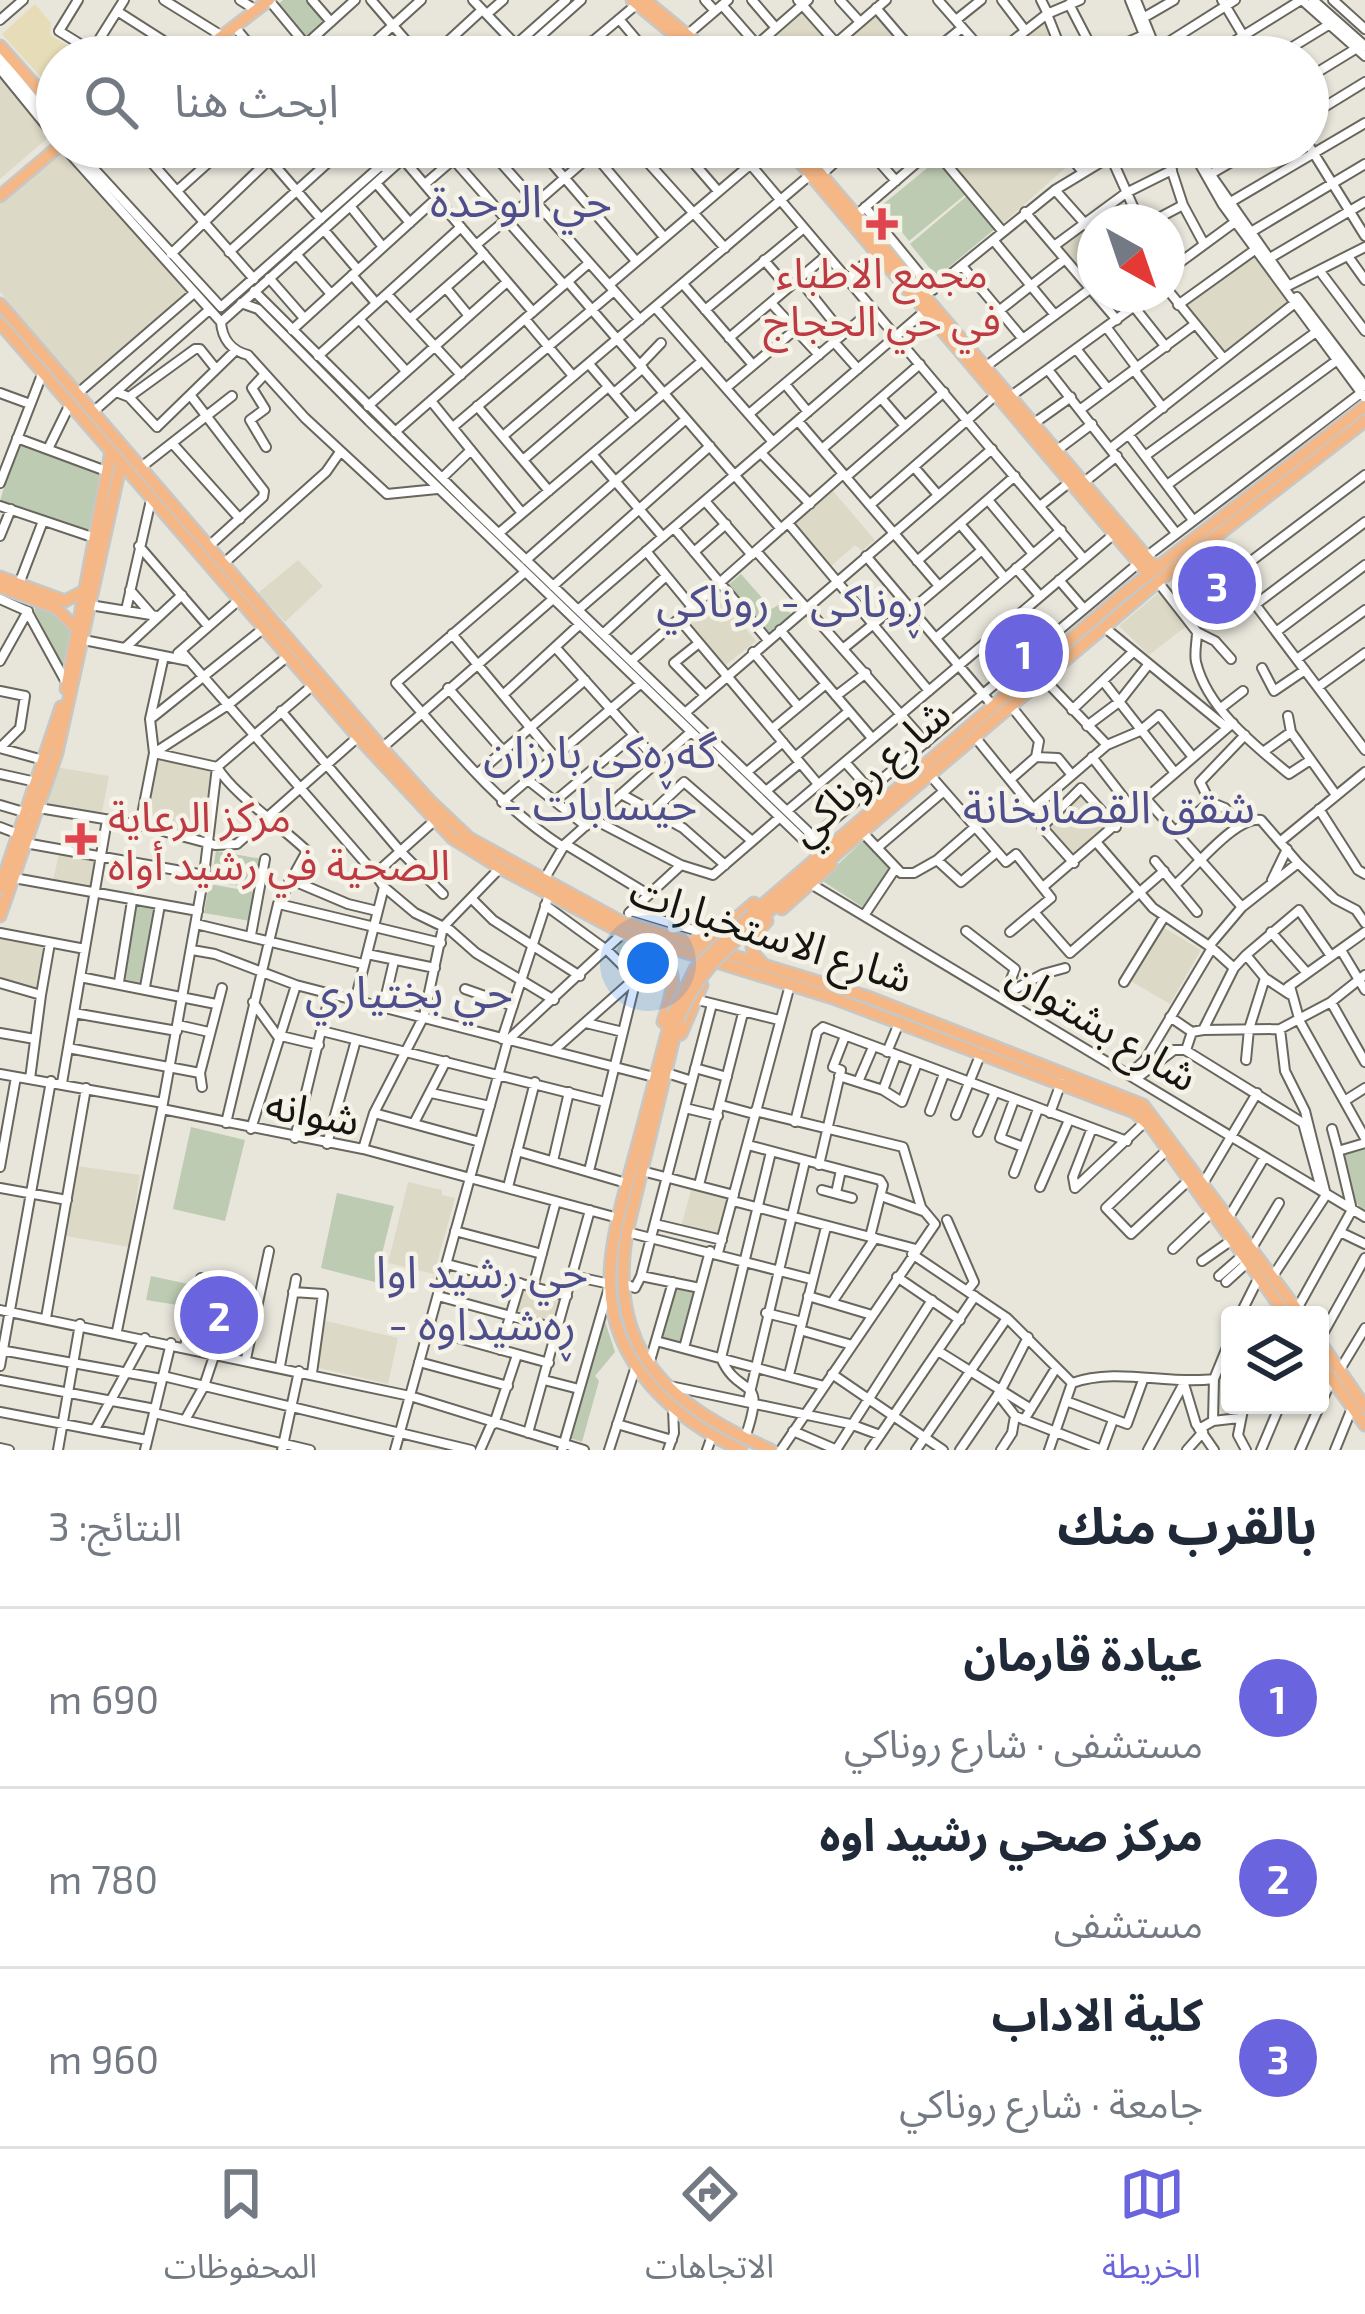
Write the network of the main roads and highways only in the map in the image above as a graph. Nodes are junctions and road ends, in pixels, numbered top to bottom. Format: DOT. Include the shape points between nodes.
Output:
graph roads {
  1 [pos="641,1"];
  2 [pos="274,2"];
  3 [pos="222,36"];
  4 [pos="234,36"];
  5 [pos="682,36"];
  6 [pos="0,46"];
  7 [pos="36,86"];
  8 [pos="36,162"];
  9 [pos="809,168"];
  10 [pos="812,168"];
  11 [pos="816,175"];
  12 [pos="0,193"];
  13 [pos="894,266"];
  14 [pos="0,304"];
  15 [pos="0,324"];
  16 [pos="50,375"];
  17 [pos="1363,391"];
  18 [pos="74,399"];
  19 [pos="1365,422"];
  20 [pos="111,451"];
  21 [pos="122,463"];
  22 [pos="1077,482"];
  23 [pos="1243,509"];
  24 [pos="194,538"];
  25 [pos="1142,560"];
  26 [pos="1154,575"];
  27 [pos="0,577"];
  28 [pos="0,587"];
  29 [pos="82,591"];
  30 [pos="58,604"];
  31 [pos="75,629"];
  32 [pos="941,757"];
  33 [pos="33,810"];
  34 [pos="883,813"];
  35 [pos="860,820"];
  36 [pos="484,854"];
  37 [pos="7,877"];
  38 [pos="0,916"];
  39 [pos="754,923"];
  40 [pos="730,925"];
  41 [pos="622,927"];
  42 [pos="673,938"];
  43 [pos="647,942"];
  44 [pos="771,966"];
  45 [pos="732,968"];
  46 [pos="676,985"];
  47 [pos="694,999"];
  48 [pos="933,1027"];
  49 [pos="1158,1092"];
  50 [pos="1147,1107"];
  51 [pos="647,1131"];
  52 [pos="631,1187"];
  53 [pos="1205,1190"];
  54 [pos="1248,1255"];
  55 [pos="617,1284"];
  56 [pos="1285,1306"];
  57 [pos="1329,1361"];
  58 [pos="642,1366"];
  59 [pos="1329,1370"];
  60 [pos="1335,1375"];
  61 [pos="1361,1403"];
  62 [pos="1365,1425"];
  63 [pos="737,1446"];
  64 [pos="767,1449"];
  1 -- 5 [label="main road"];
  2 -- 3 [label="main road"];
  2 -- 4 [label="main road"];
  6 -- 7 [label="main road"];
  8 -- 12 [label="main road"];
  9 -- 11 [label="main road"];
  10 -- 11 [label="main road"];
  11 -- 13 [label="main road"];
  11 -- 13 [label="main road" via="861,211"];
  13 -- 22 [label="main road"];
  13 -- 22 [label="main road" via="928,293"];
  14 -- 16 [label="main road, شارع الاستخبارات"];
  15 -- 16 [label="main road, شارع الاستخبارات"];
  16 -- 18 [label="main road, شارع الاستخبارات"];
  17 -- 23 [label="main road, شارع روناكي"];
  18 -- 20 [label="main road, شارع الاستخبارات"];
  18 -- 24 [label="main road, شارع الاستخبارات"];
  19 -- 23 [label="main road, شارع روناكي"];
  20 -- 21 [label="main road, شارع الاستخبارات"];
  20 -- 29 [label="main road"];
  21 -- 24 [label="main road, شارع الاستخبارات"];
  21 -- 33 [label="main road" via="57,753"];
  22 -- 25 [label="main road"];
  22 -- 25 [label="main road"];
  23 -- 26 [label="main road, شارع روناكي"];
  23 -- 26 [label="main road, شارع روناكي" via="1209,543"];
  24 -- 36 [label="main road, شارع الاستخبارات"];
  24 -- 36 [label="main road, شارع الاستخبارات" via="434,822"];
  25 -- 26 [label="main road"];
  26 -- 32 [label="main road, شارع روناكي"];
  26 -- 32 [label="main road, شارع روناكي" via="1104,627"];
  27 -- 30 [label="main road"];
  28 -- 30 [label="main road" via="30,605"];
  29 -- 30 [label="main road"];
  29 -- 31 [label="main road"];
  30 -- 31 [label="main road"];
  31 -- 33 [label="main road"];
  32 -- 34 [label="main road, شارع روناكي"];
  32 -- 35 [label="main road, شارع روناكي"];
  33 -- 37 [label="main road"];
  34 -- 39 [label="main road, شارع روناكي"];
  34 -- 39 [label="main road" via="811,884"];
  35 -- 39 [label="main road, شارع روناكي"];
  35 -- 40 [label="main road" via="814,845"];
  36 -- 41 [label="main road, شارع الاستخبارات" via="545,878"];
  36 -- 41 [label="main road, شارع الاستخبارات" via="547,900"];
  37 -- 38 [label="main road"];
  39 -- 40 [label="main road" via="740,937"];
  39 -- 44 [label="main road" via="753,953"];
  39 -- 51 [label="main road, bridge" via="705,970 675,1018"];
  40 -- 42 [label="main road" via="706,940"];
  41 -- 42 [label="main road, شارع الاستخبارات"];
  41 -- 43 [label="main road, شارع الاستخبارات"];
  42 -- 44 [label="main road, شارع الاستخبارات"];
  43 -- 45 [label="main road, شارع الاستخبارات"];
  43 -- 46 [label="main road" via="665,957"];
  44 -- 48 [label="main road, شارع الاستخبارات"];
  45 -- 47 [label="main road" via="714,969"];
  45 -- 48 [label="main road, شارع الاستخبارات"];
  46 -- 47 [label="main road" via="693,982"];
  46 -- 51 [label="main road" via="650,1076"];
  47 -- 51 [label="main road"];
  48 -- 50 [label="main road, شارع الاستخبارات"];
  48 -- 53 [label="main road, شارع الاستخبارات" via="1128,1109"];
  49 -- 50 [label="main road"];
  50 -- 53 [label="main road, شارع الاستخبارات"];
  51 -- 52 [label="main road"];
  51 -- 52 [label="main road" via="642,1171"];
  52 -- 55 [label="main road"];
  52 -- 55 [label="main road" via="618,1218"];
  53 -- 54 [label="main road, شارع الاستخبارات"];
  53 -- 54 [label="main road, شارع الاستخبارات" via="1212,1212"];
  54 -- 56 [label="main road, شارع الاستخبارات"];
  55 -- 58 [label="main road"];
  55 -- 58 [label="main road" via="615,1315"];
  57 -- 60 [label="main road"];
  58 -- 63 [label="main road"];
  58 -- 63 [label="main road" via="673,1409"];
  59 -- 60 [label="main road"];
  60 -- 61 [label="main road"];
  61 -- 62 [label="main road"];
  63 -- 64 [label="main road"];
}
